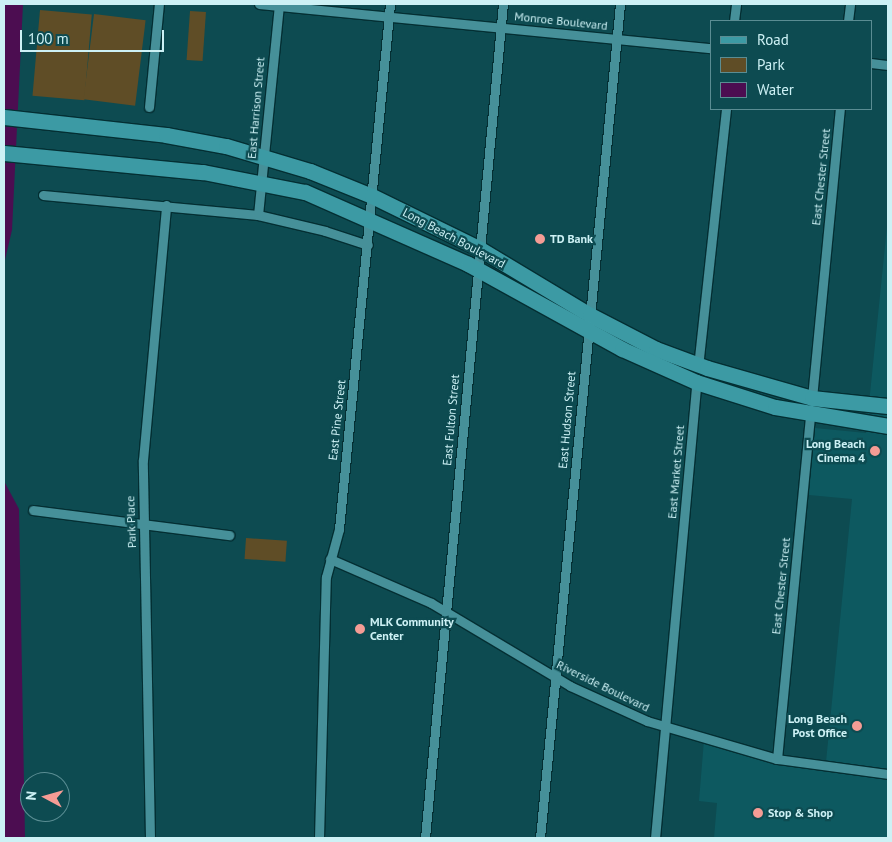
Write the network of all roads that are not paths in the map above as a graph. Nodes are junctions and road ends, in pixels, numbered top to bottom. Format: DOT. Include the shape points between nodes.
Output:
graph roads {
  1 [pos="159,4"];
  2 [pos="259,4"];
  3 [pos="390,4"];
  4 [pos="504,4"];
  5 [pos="620,4"];
  6 [pos="736,4"];
  7 [pos="850,4"];
  8 [pos="279,5"];
  9 [pos="388,18"];
  10 [pos="734,20"];
  11 [pos="848,20"];
  12 [pos="501,28"];
  13 [pos="617,40"];
  14 [pos="710,48"];
  15 [pos="872,63"];
  16 [pos="888,65"];
  17 [pos="150,107"];
  18 [pos="726,110"];
  19 [pos="840,110"];
  20 [pos="4,117"];
  21 [pos="4,153"];
  22 [pos="265,157"];
  23 [pos="262,182"];
  24 [pos="43,195"];
  25 [pos="372,196"];
  26 [pos="166,205"];
  27 [pos="258,215"];
  28 [pos="370,219"];
  29 [pos="368,245"];
  30 [pos="480,249"];
  31 [pos="478,269"];
  32 [pos="590,315"];
  33 [pos="588,331"];
  34 [pos="698,365"];
  35 [pos="696,382"];
  36 [pos="812,398"];
  37 [pos="888,406"];
  38 [pos="810,415"];
  39 [pos="888,426"];
  40 [pos="33,510"];
  41 [pos="144,524"];
  42 [pos="229,535"];
  43 [pos="330,558"];
  44 [pos="447,613"];
  45 [pos="556,678"];
  46 [pos="666,727"];
  47 [pos="777,759"];
  48 [pos="888,774"];
  49 [pos="150,838"];
  50 [pos="319,838"];
  51 [pos="425,838"];
  52 [pos="540,838"];
  53 [pos="655,838"];
  1 -- 17 [label="street"];
  2 -- 8 [label="street, Monroe Boulevard"];
  3 -- 9 [label="street, East Pine Street"];
  4 -- 12 [label="street, East Fulton Street"];
  5 -- 13 [label="street, East Hudson Street"];
  6 -- 10 [label="street"];
  7 -- 11 [label="street"];
  8 -- 9 [label="street, Monroe Boulevard"];
  8 -- 22 [label="street, East Harrison Street"];
  9 -- 12 [label="street, Monroe Boulevard"];
  9 -- 25 [label="street, East Pine Street"];
  12 -- 13 [label="street, Monroe Boulevard"];
  12 -- 30 [label="street, East Fulton Street"];
  13 -- 14 [label="street, Monroe Boulevard"];
  13 -- 32 [label="street, East Hudson Street"];
  15 -- 16 [label="street"];
  18 -- 34 [label="street, East Market Street"];
  19 -- 36 [label="street, East Chester Street"];
  20 -- 22 [label="main road, Long Beach Boulevard" via="159,134"];
  21 -- 23 [label="main road, Long Beach Boulevard" via="194,170"];
  22 -- 23 [label="street, East Harrison Street"];
  22 -- 25 [label="main road, Long Beach Boulevard"];
  23 -- 27 [label="street, East Harrison Street"];
  23 -- 28 [label="main road, Long Beach Boulevard" via="305,192"];
  24 -- 26 [label="street"];
  25 -- 28 [label="street, East Pine Street"];
  25 -- 30 [label="main road, Long Beach Boulevard"];
  26 -- 27 [label="street"];
  26 -- 41 [label="street, Park Place" via="143,460"];
  27 -- 29 [label="street" via="317,228"];
  28 -- 29 [label="street, East Pine Street"];
  28 -- 31 [label="main road, Long Beach Boulevard"];
  29 -- 43 [label="street, East Pine Street" via="339,529"];
  30 -- 31 [label="street, East Fulton Street"];
  30 -- 32 [label="main road, Long Beach Boulevard"];
  31 -- 33 [label="main road, Long Beach Boulevard"];
  31 -- 44 [label="street, East Fulton Street"];
  32 -- 33 [label="street, East Hudson Street"];
  32 -- 34 [label="main road, Long Beach Boulevard" via="656,349"];
  33 -- 35 [label="main road, Long Beach Boulevard"];
  33 -- 45 [label="street, East Hudson Street"];
  34 -- 35 [label="street, East Market Street"];
  34 -- 36 [label="main road, Long Beach Boulevard"];
  35 -- 38 [label="main road, Long Beach Boulevard" via="734,396"];
  35 -- 46 [label="street, East Market Street"];
  36 -- 37 [label="main road, Long Beach Boulevard"];
  38 -- 39 [label="main road, Long Beach Boulevard"];
  38 -- 47 [label="street, East Chester Street"];
  40 -- 41 [label="street"];
  41 -- 42 [label="street"];
  41 -- 49 [label="street, Park Place"];
  43 -- 44 [label="street, Riverside Boulevard"];
  43 -- 50 [label="street, East Pine Street" via="326,586"];
  44 -- 45 [label="street, Riverside Boulevard"];
  44 -- 51 [label="street, East Fulton Street"];
  45 -- 46 [label="street, Riverside Boulevard" via="612,706"];
  45 -- 52 [label="street, East Hudson Street"];
  46 -- 47 [label="street, Riverside Boulevard"];
  46 -- 53 [label="street, East Market Street"];
  47 -- 48 [label="street, Riverside Boulevard"];
}
